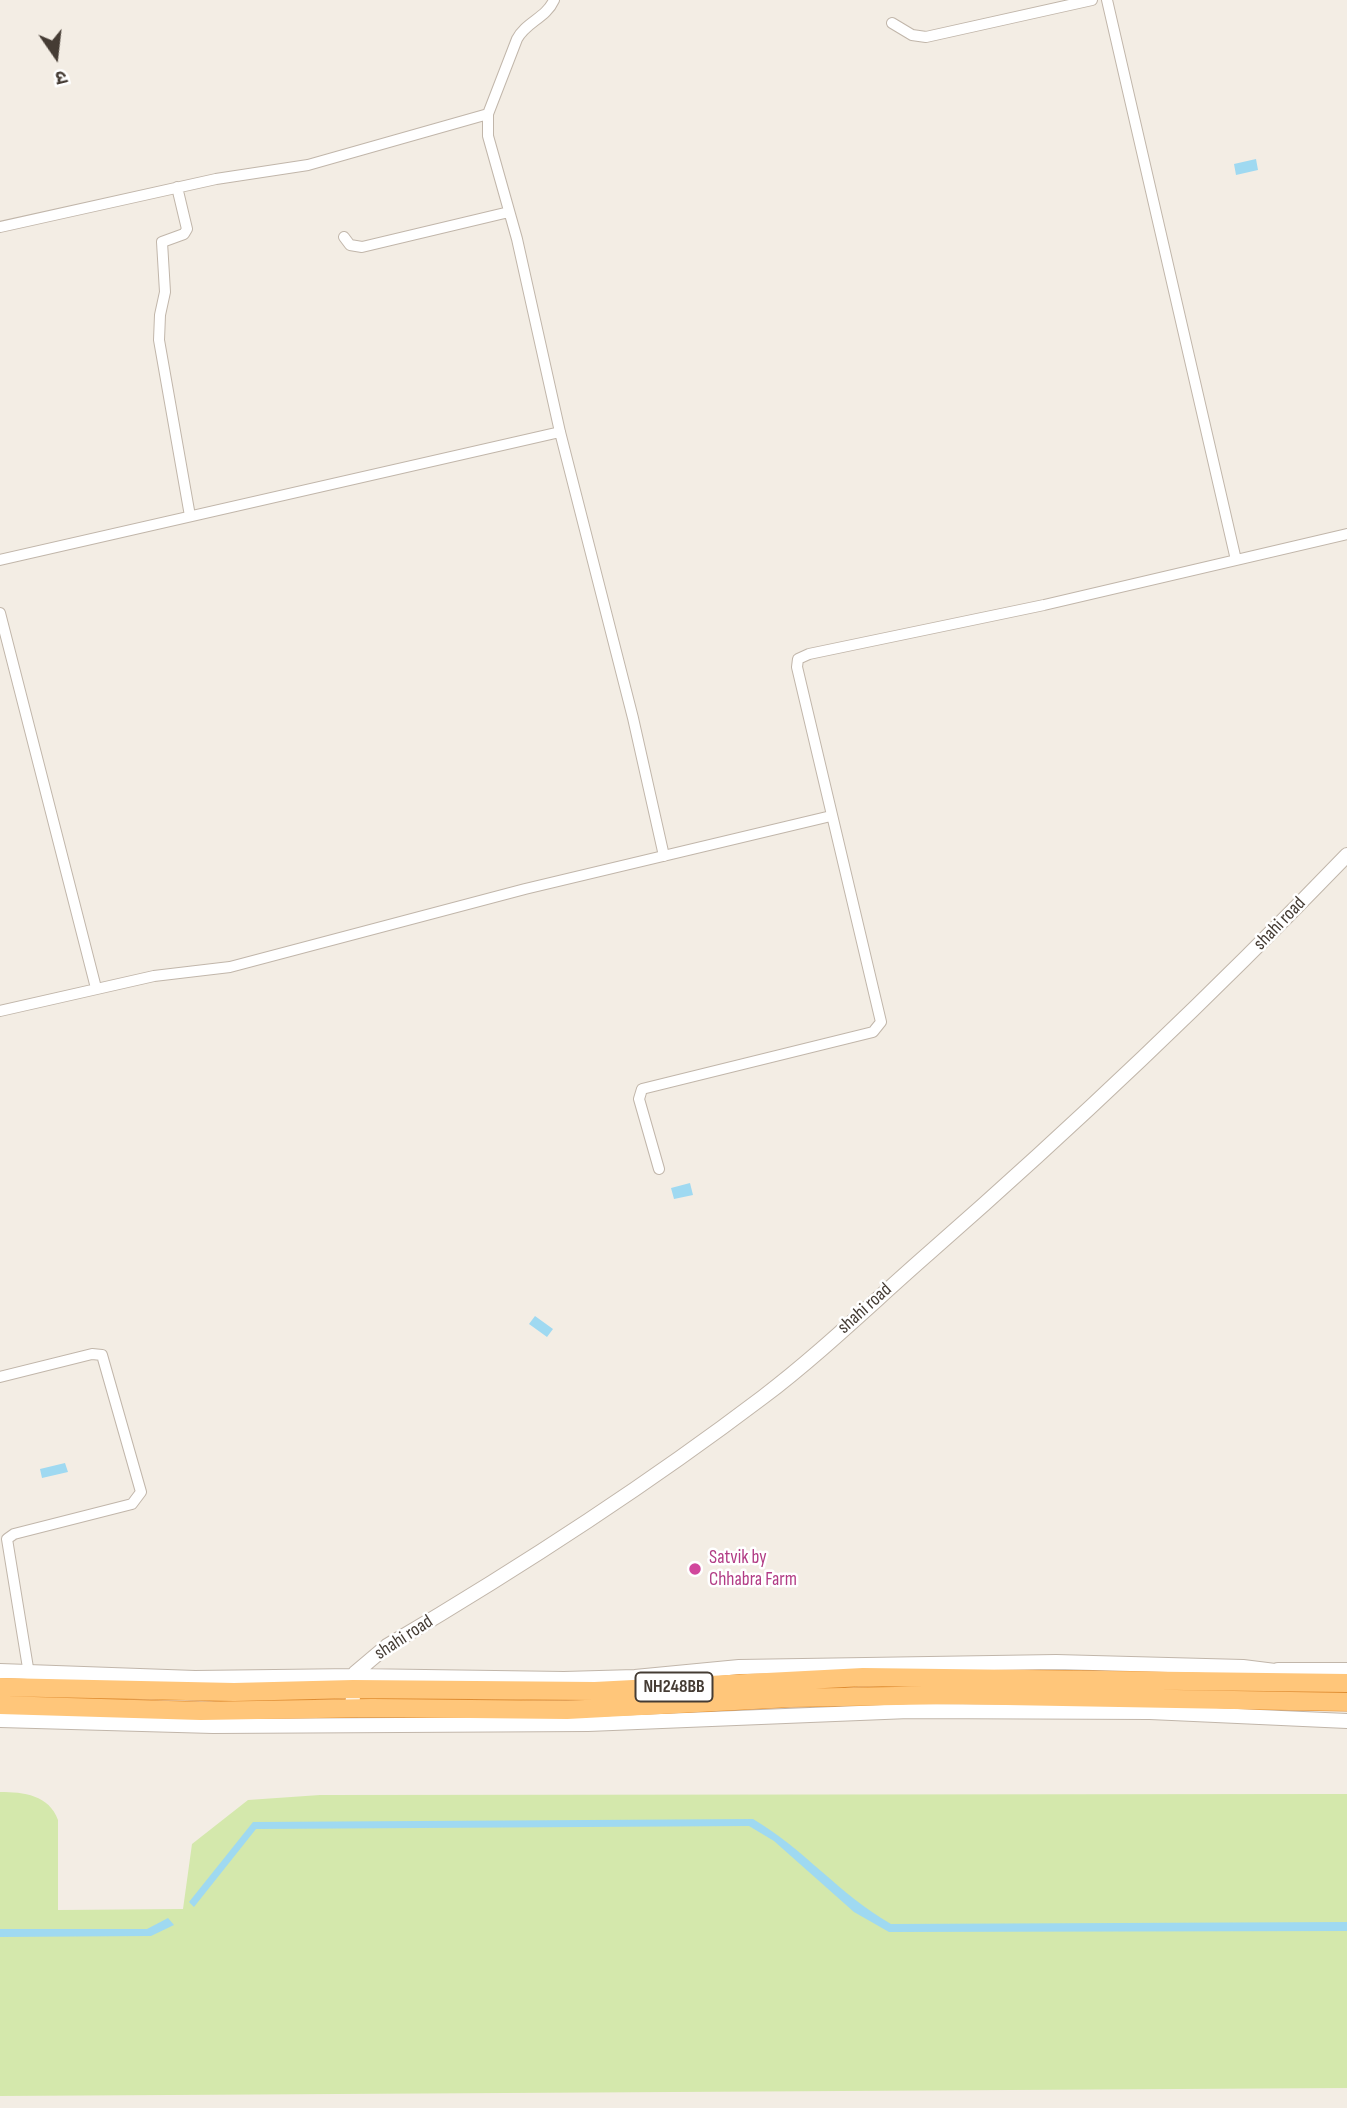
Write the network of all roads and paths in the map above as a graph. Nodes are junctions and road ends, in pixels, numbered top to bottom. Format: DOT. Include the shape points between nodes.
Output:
graph roads {
  1 [pos="554,0"];
  2 [pos="1092,0"];
  3 [pos="1107,0"];
  4 [pos="892,23"];
  5 [pos="488,114"];
  6 [pos="177,187"];
  7 [pos="509,212"];
  8 [pos="0,227"];
  9 [pos="344,237"];
  10 [pos="560,432"];
  11 [pos="190,516"];
  12 [pos="1347,534"];
  13 [pos="0,560"];
  14 [pos="1236,560"];
  15 [pos="0,613"];
  16 [pos="831,816"];
  17 [pos="1347,855"];
  18 [pos="664,856"];
  19 [pos="96,988"];
  20 [pos="0,1012"];
  21 [pos="659,1169"];
  22 [pos="0,1377"];
  23 [pos="1347,1670"];
  24 [pos="0,1671"];
  25 [pos="29,1674"];
  26 [pos="1275,1677"];
  27 [pos="354,1683"];
  28 [pos="1347,1683"];
  29 [pos="0,1687"];
  30 [pos="1347,1702"];
  31 [pos="0,1705"];
  32 [pos="352,1708"];
  33 [pos="0,1720"];
  34 [pos="1347,1721"];
  1 -- 5 [label="street" via="546,13 520,33"];
  2 -- 4 [label="street" via="926,37"];
  3 -- 14 [label="street"];
  5 -- 6 [label="street" via="308,164"];
  5 -- 7 [label="street" via="488,136"];
  6 -- 8 [label="street"];
  6 -- 11 [label="street" via="187,229 162,242 165,292 158,327"];
  7 -- 9 [label="street" via="362,247 351,246"];
  7 -- 10 [label="street"];
  10 -- 11 [label="street"];
  10 -- 18 [label="street"];
  11 -- 13 [label="street"];
  12 -- 14 [label="street"];
  14 -- 16 [label="street" via="802,657 797,667"];
  15 -- 19 [label="street"];
  16 -- 18 [label="street"];
  16 -- 21 [label="street" via="879,1027 642,1089 639,1099"];
  17 -- 27 [label="street, shahi road" via="1180,1024 809,1360 613,1505 387,1646 357,1669"];
  18 -- 19 [label="street" via="222,968"];
  19 -- 20 [label="street"];
  22 -- 25 [label="street" via="102,1355 141,1492 132,1504 8,1539"];
  23 -- 26 [label="street"];
  24 -- 25 [label="street"];
  25 -- 27 [label="street"];
  26 -- 27 [label="highway, NH248BB" via="863,1677 595,1691"];
  26 -- 28 [label="highway, NH248BB"];
  27 -- 29 [label="highway, NH248BB" via="234,1692"];
  27 -- 32 [label="street"];
  30 -- 32 [label="highway, NH248BB" via="937,1695 598,1709"];
  31 -- 32 [label="highway, NH248BB" via="201,1711"];
  33 -- 34 [label="street" via="188,1726 588,1724 909,1711 1150,1712"];
}
